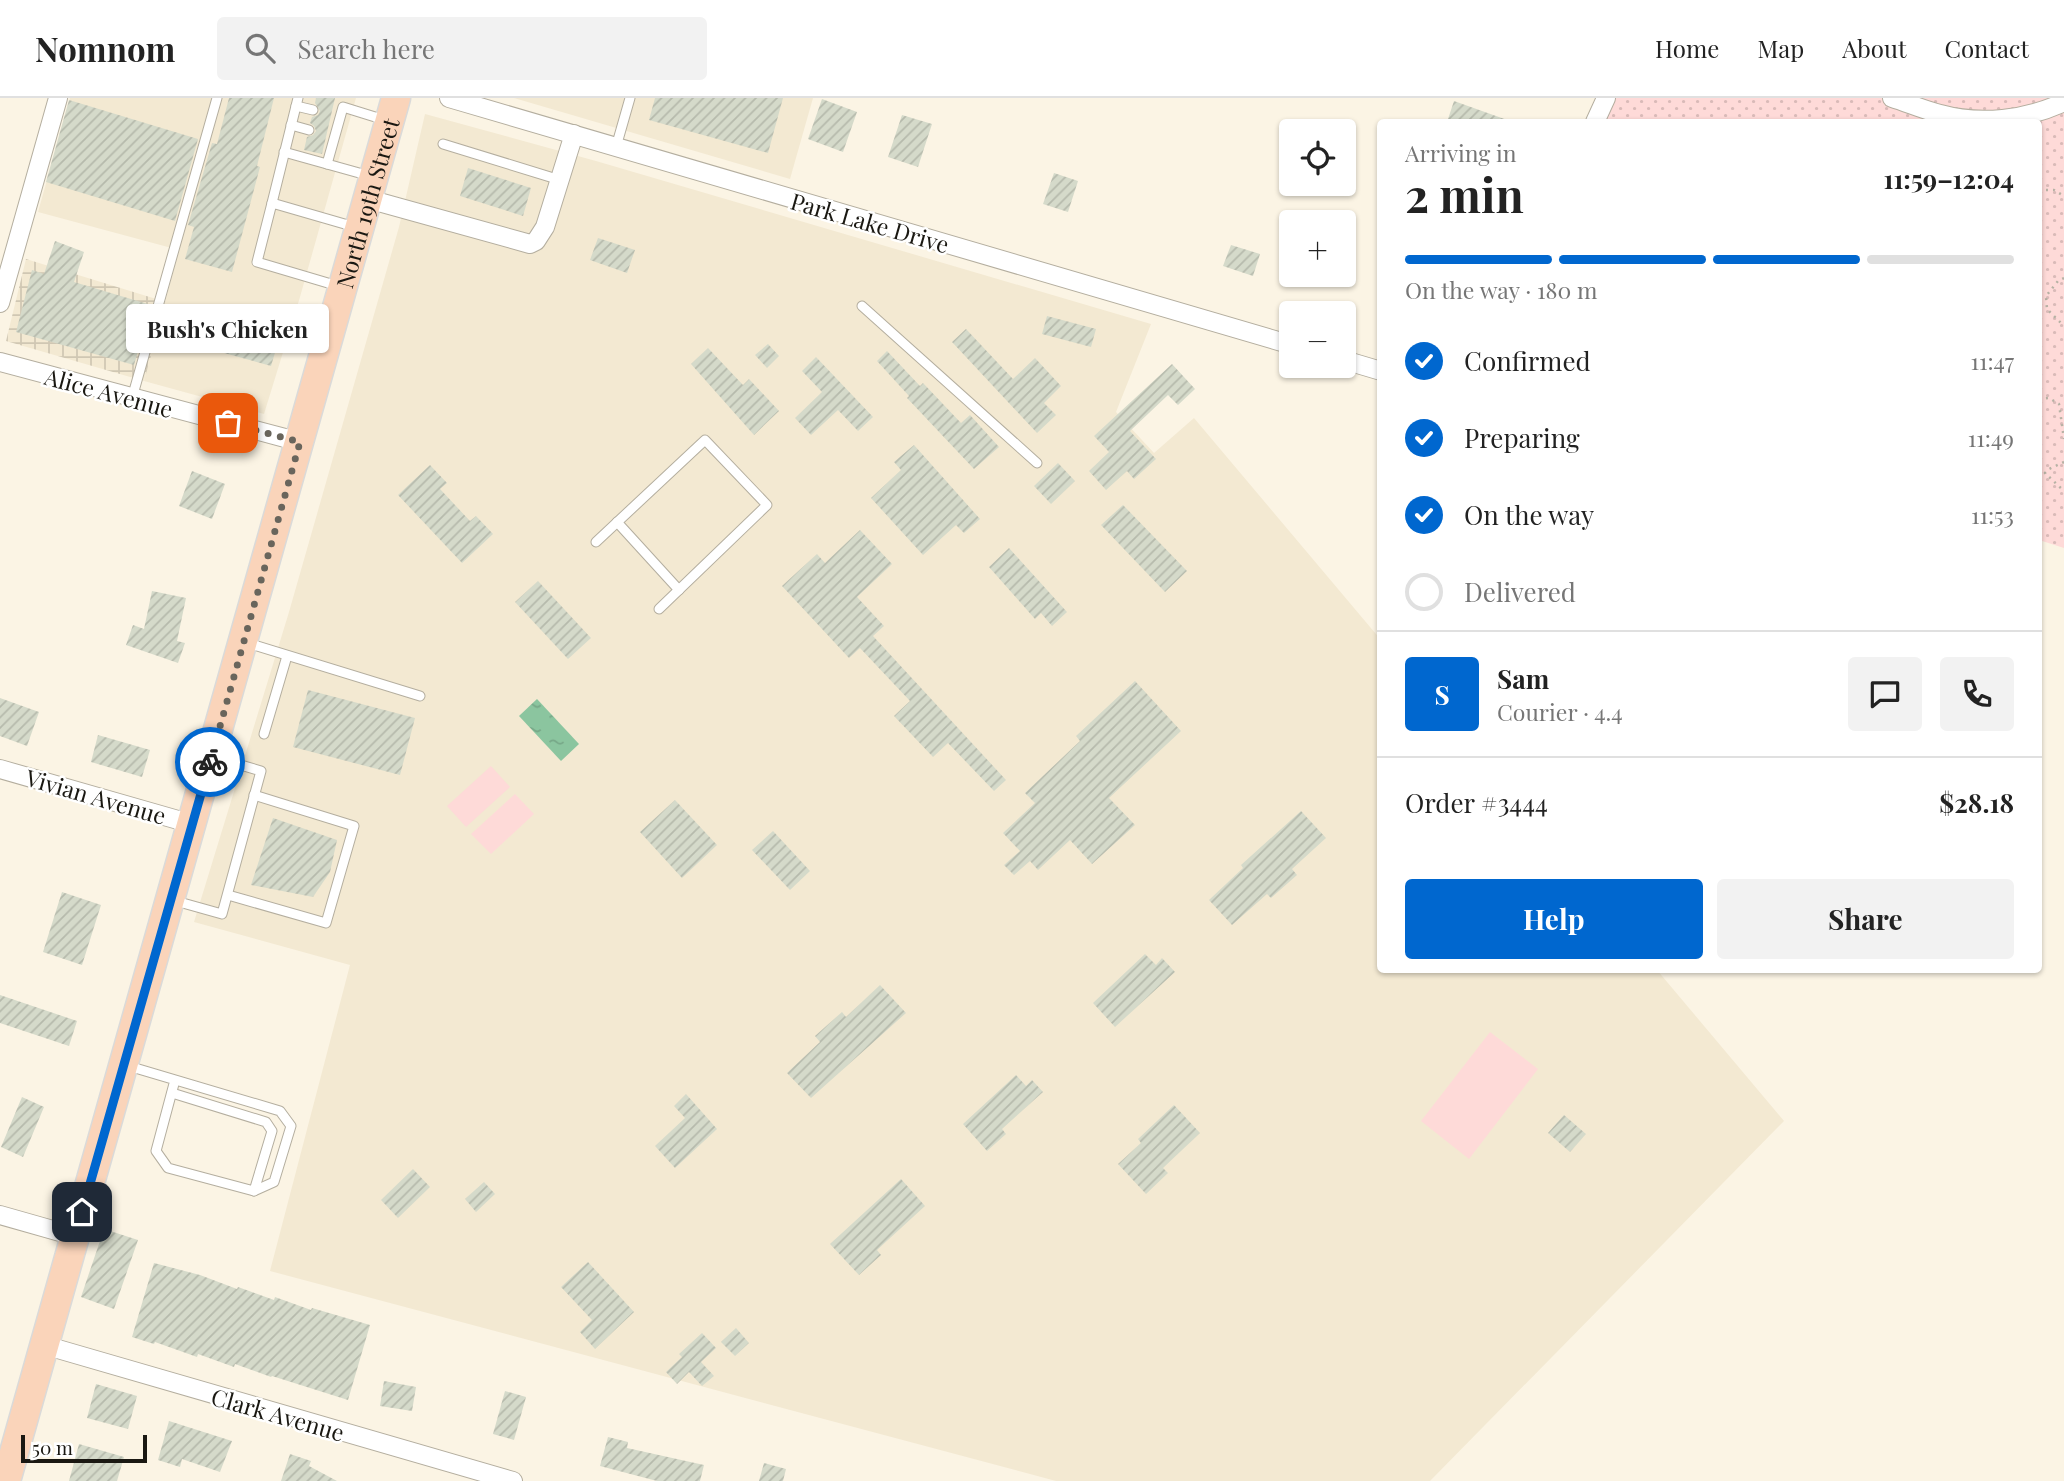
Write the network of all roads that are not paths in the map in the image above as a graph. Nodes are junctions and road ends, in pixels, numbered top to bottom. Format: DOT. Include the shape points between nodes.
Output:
graph roads {
  1 [pos="58,98"];
  2 [pos="217,98"];
  3 [pos="449,98"];
  4 [pos="630,98"];
  5 [pos="1606,98"];
  6 [pos="1892,98"];
  7 [pos="297,102"];
  8 [pos="2064,102"];
  9 [pos="341,103"];
  10 [pos="313,110"];
  11 [pos="393,110"];
  12 [pos="1596,119"];
  13 [pos="1964,119"];
  14 [pos="1998,119"];
  15 [pos="291,125"];
  16 [pos="309,130"];
  17 [pos="574,135"];
  18 [pos="443,144"];
  19 [pos="616,147"];
  20 [pos="284,152"];
  21 [pos="327,164"];
  22 [pos="560,180"];
  23 [pos="371,188"];
  24 [pos="272,203"];
  25 [pos="360,229"];
  26 [pos="344,287"];
  27 [pos="0,303"];
  28 [pos="862,306"];
  29 [pos="1279,341"];
  30 [pos="0,362"];
  31 [pos="1356,363"];
  32 [pos="1377,369"];
  33 [pos="132,398"];
  34 [pos="300,442"];
  35 [pos="1037,463"];
  36 [pos="617,522"];
  37 [pos="596,542"];
  38 [pos="679,590"];
  39 [pos="659,609"];
  40 [pos="243,642"];
  41 [pos="287,656"];
  42 [pos="420,696"];
  43 [pos="264,734"];
  44 [pos="212,756"];
  45 [pos="0,769"];
  46 [pos="254,795"];
  47 [pos="192,824"];
  48 [pos="228,895"];
  49 [pos="170,899"];
  50 [pos="124,1065"];
  51 [pos="175,1080"];
  52 [pos="172,1093"];
  53 [pos="254,1191"];
  54 [pos="0,1215"];
  55 [pos="75,1236"];
  56 [pos="44,1345"];
  57 [pos="6,1481"];
  58 [pos="513,1481"];
  1 -- 27 [label="street"];
  2 -- 33 [label="lane"];
  3 -- 17 [label="street, Park Lake Drive"];
  4 -- 19 [label="lane"];
  5 -- 12 [label="street"];
  6 -- 13 [label="street"];
  7 -- 10 [label="lane"];
  7 -- 15 [label="lane"];
  8 -- 14 [label="street" via="2026,116"];
  9 -- 11 [label="lane"];
  9 -- 21 [label="lane"];
  11 -- 23 [label="main road, North 19th Street"];
  15 -- 16 [label="lane"];
  15 -- 20 [label="lane"];
  17 -- 19 [label="street, Park Lake Drive"];
  17 -- 22 [label="street"];
  18 -- 22 [label="lane"];
  19 -- 29 [label="street, Park Lake Drive"];
  20 -- 21 [label="lane"];
  20 -- 24 [label="lane"];
  21 -- 23 [label="lane"];
  22 -- 23 [label="street" via="545,227 530,244"];
  23 -- 25 [label="main road, North 19th Street"];
  24 -- 25 [label="lane"];
  24 -- 26 [label="lane" via="257,262"];
  25 -- 26 [label="main road, North 19th Street"];
  26 -- 34 [label="main road, North 19th Street"];
  28 -- 35 [label="lane"];
  30 -- 33 [label="street, Alice Avenue"];
  31 -- 32 [label="street"];
  33 -- 34 [label="street, Alice Avenue"];
  34 -- 40 [label="main road, North 19th Street"];
  36 -- 37 [label="lane"];
  36 -- 38 [label="lane"];
  36 -- 38 [label="lane" via="705,440 767,505"];
  38 -- 39 [label="lane"];
  40 -- 41 [label="lane"];
  40 -- 44 [label="main road, North 19th Street"];
  41 -- 42 [label="lane"];
  41 -- 43 [label="lane"];
  44 -- 46 [label="lane" via="261,771"];
  44 -- 47 [label="main road, North 19th Street"];
  45 -- 47 [label="street, Vivian Avenue"];
  46 -- 48 [label="lane"];
  46 -- 48 [label="lane" via="354,826 326,923"];
  47 -- 49 [label="main road, North 19th Street"];
  48 -- 49 [label="lane" via="222,914"];
  49 -- 50 [label="main road, North 19th Street"];
  50 -- 51 [label="lane"];
  50 -- 55 [label="main road, North 19th Street"];
  51 -- 52 [label="lane"];
  51 -- 53 [label="lane" via="280,1111 290,1126 274,1182"];
  52 -- 53 [label="lane" via="156,1151 168,1168"];
  52 -- 53 [label="lane" via="266,1122 272,1131"];
  54 -- 55 [label="street"];
  55 -- 56 [label="main road, North 19th Street"];
  56 -- 57 [label="main road, North 19th Street"];
  56 -- 58 [label="street, Clark Avenue"];
}
